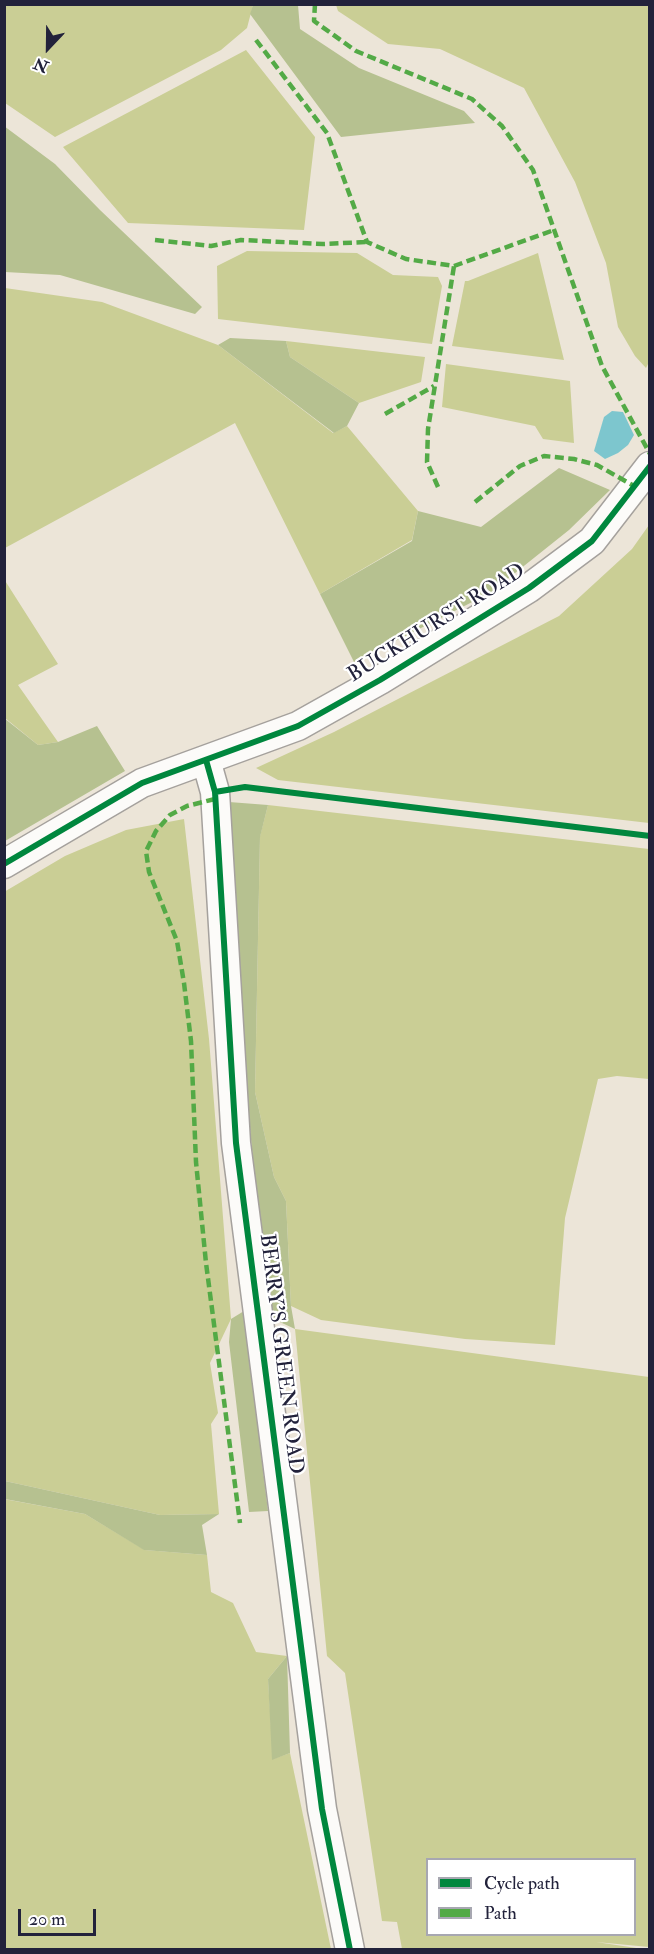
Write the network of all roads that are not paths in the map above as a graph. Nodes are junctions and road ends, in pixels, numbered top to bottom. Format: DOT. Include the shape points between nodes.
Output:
graph roads {
  1 [pos="650,466"];
  2 [pos="206,760"];
  3 [pos="4,864"];
  4 [pos="350,1950"];
  1 -- 2 [label="street, BUCKHURST ROAD" via="592,541 529,588 298,726"];
  2 -- 3 [label="street, BUCKHURST ROAD" via="142,783"];
  2 -- 4 [label="street, BERRY'S GREEN ROAD" via="215,792 236,1143 322,1809"];
}
